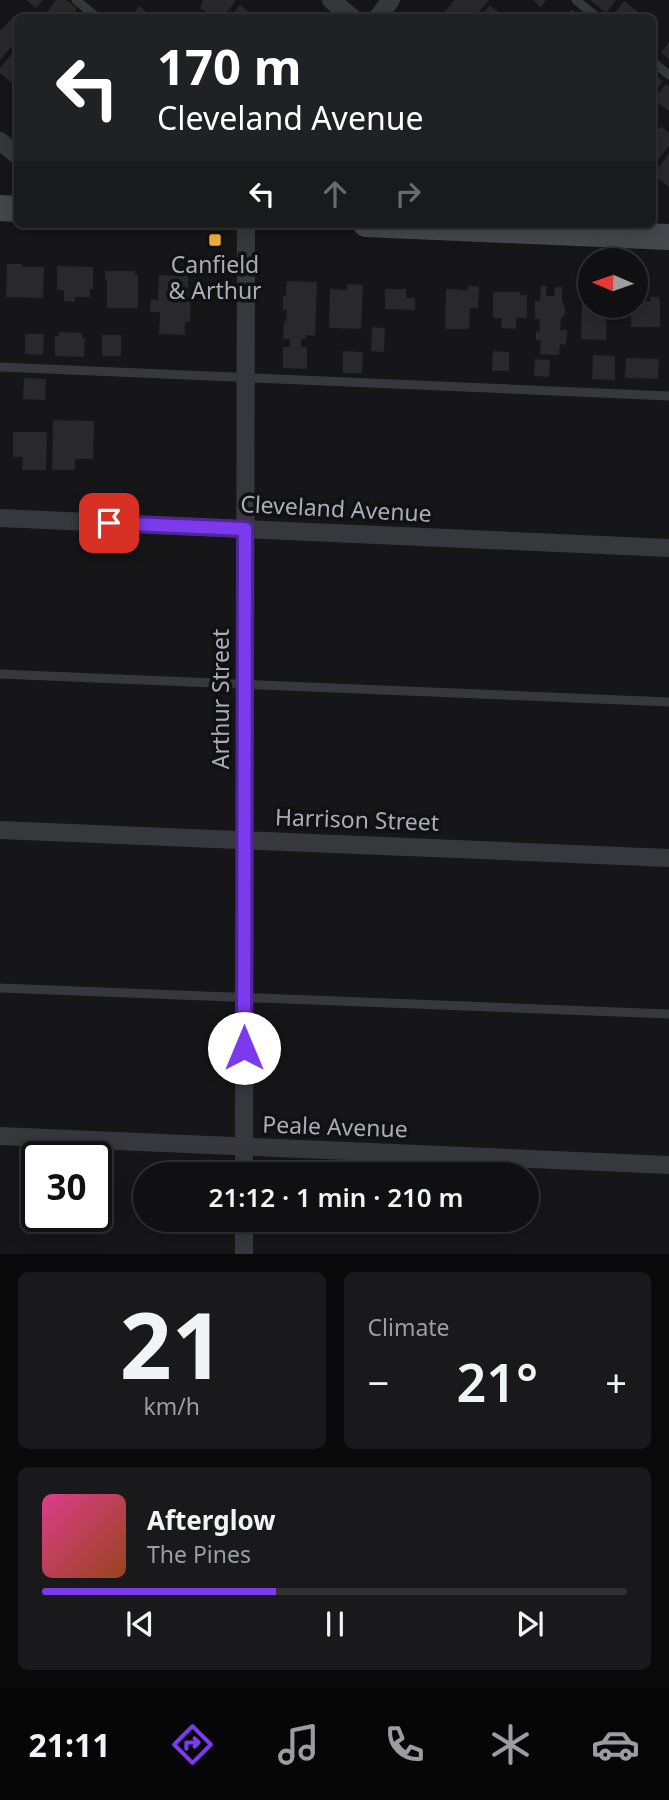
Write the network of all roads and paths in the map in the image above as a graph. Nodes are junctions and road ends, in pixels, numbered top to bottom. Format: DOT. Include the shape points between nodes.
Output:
graph roads {
  1 [pos="76,0"];
  2 [pos="331,0"];
  3 [pos="391,0"];
  4 [pos="576,0"];
  5 [pos="93,14"];
  6 [pos="348,14"];
  7 [pos="380,14"];
  8 [pos="593,14"];
  9 [pos="0,141"];
  10 [pos="14,153"];
  11 [pos="246,228"];
  12 [pos="551,228"];
  13 [pos="597,229"];
  14 [pos="669,237"];
  15 [pos="0,367"];
  16 [pos="246,378"];
  17 [pos="669,396"];
  18 [pos="0,518"];
  19 [pos="245,529"];
  20 [pos="669,548"];
  21 [pos="0,674"];
  22 [pos="245,684"];
  23 [pos="669,702"];
  24 [pos="0,830"];
  25 [pos="245,840"];
  26 [pos="669,858"];
  27 [pos="0,988"];
  28 [pos="244,998"];
  29 [pos="669,1014"];
  30 [pos="0,1136"];
  31 [pos="244,1147"];
  32 [pos="244,1162"];
  33 [pos="669,1165"];
  34 [pos="244,1232"];
  35 [pos="244,1254"];
  1 -- 5 [label="lane"];
  2 -- 6 [label="street"];
  3 -- 7 [label="street"];
  4 -- 8 [label="lane"];
  9 -- 10 [label="street"];
  11 -- 16 [label="street, Arthur Street"];
  12 -- 13 [label="street"];
  13 -- 14 [label="street"];
  15 -- 16 [label="lane"];
  16 -- 17 [label="lane"];
  16 -- 19 [label="street, Arthur Street"];
  18 -- 19 [label="street, Cleveland Avenue"];
  19 -- 20 [label="street, Cleveland Avenue"];
  19 -- 22 [label="street, Arthur Street"];
  21 -- 22 [label="lane"];
  22 -- 23 [label="lane"];
  22 -- 25 [label="street, Arthur Street"];
  24 -- 25 [label="street, Harrison Street"];
  25 -- 26 [label="street, Harrison Street"];
  25 -- 28 [label="street, Arthur Street"];
  27 -- 28 [label="lane"];
  28 -- 29 [label="lane"];
  28 -- 31 [label="street, Arthur Street"];
  30 -- 31 [label="street, Peale Avenue"];
  31 -- 32 [label="street, Arthur Street"];
  31 -- 33 [label="street, Peale Avenue"];
  34 -- 35 [label="street"];
}
